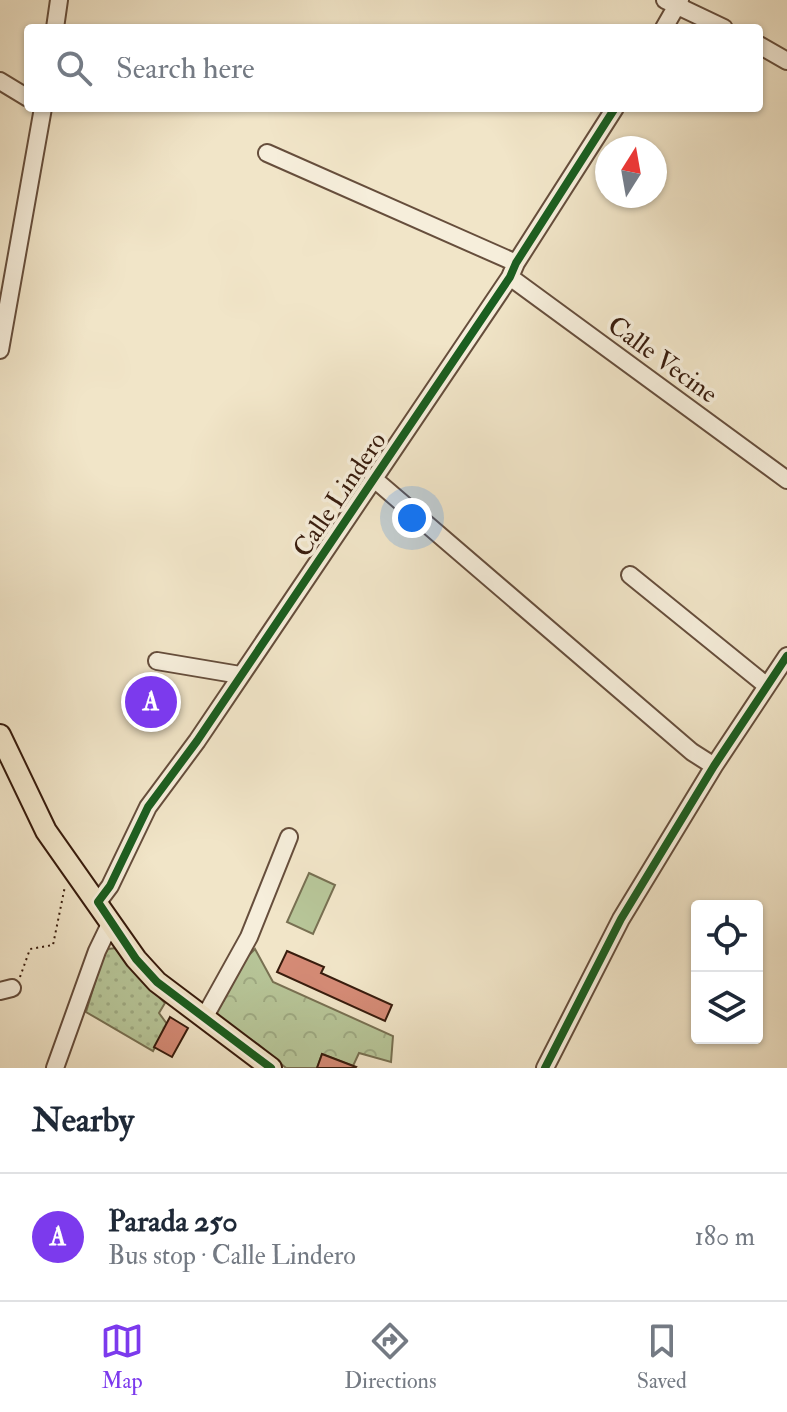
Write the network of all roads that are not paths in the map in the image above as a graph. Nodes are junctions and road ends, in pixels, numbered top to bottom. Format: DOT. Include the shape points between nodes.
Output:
graph roads {
  1 [pos="59,0"];
  2 [pos="674,2"];
  3 [pos="56,24"];
  4 [pos="666,24"];
  5 [pos="716,24"];
  6 [pos="763,47"];
  7 [pos="787,61"];
  8 [pos="0,81"];
  9 [pos="24,96"];
  10 [pos="42,112"];
  11 [pos="612,112"];
  12 [pos="267,153"];
  13 [pos="513,270"];
  14 [pos="0,350"];
  15 [pos="373,478"];
  16 [pos="787,480"];
  17 [pos="630,575"];
  18 [pos="787,656"];
  19 [pos="157,661"];
  20 [pos="240,675"];
  21 [pos="767,686"];
  22 [pos="0,735"];
  23 [pos="714,766"];
  24 [pos="289,837"];
  25 [pos="98,902"];
  26 [pos="111,922"];
  27 [pos="204,1018"];
  28 [pos="55,1068"];
  29 [pos="271,1068"];
  30 [pos="545,1068"];
  1 -- 3 [label="street"];
  2 -- 4 [label="street"];
  2 -- 5 [label="street"];
  6 -- 7 [label="street"];
  8 -- 9 [label="street"];
  10 -- 14 [label="street"];
  11 -- 13 [label="street, Calle Lindero"];
  12 -- 13 [label="street, Calle Vecine"];
  13 -- 15 [label="street, Calle Lindero"];
  13 -- 16 [label="street, Calle Vecine"];
  15 -- 20 [label="street, Calle Lindero"];
  15 -- 23 [label="street"];
  17 -- 21 [label="street"];
  18 -- 21 [label="street"];
  19 -- 20 [label="street"];
  20 -- 25 [label="street, Calle Lindero" via="148,807"];
  21 -- 23 [label="street"];
  22 -- 25 [label="main road" via="46,831"];
  23 -- 30 [label="street" via="621,919"];
  24 -- 27 [label="street" via="249,937"];
  25 -- 26 [label="main road"];
  26 -- 27 [label="main road" via="157,982"];
  26 -- 28 [label="street"];
  27 -- 29 [label="main road"];
}
